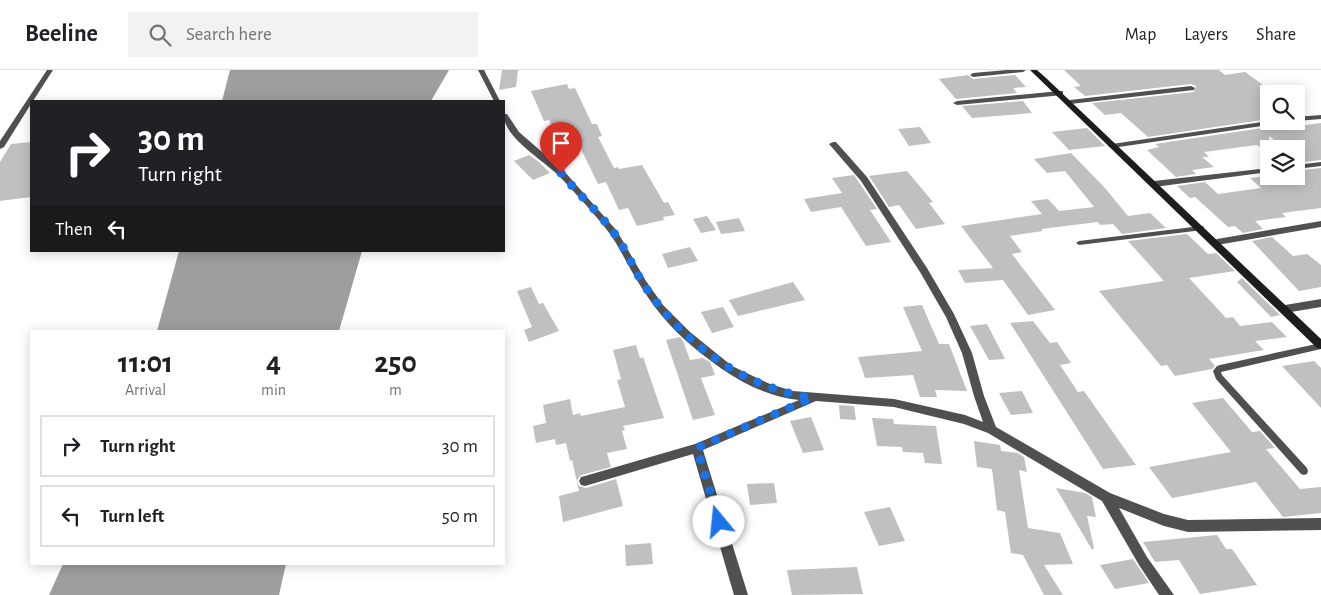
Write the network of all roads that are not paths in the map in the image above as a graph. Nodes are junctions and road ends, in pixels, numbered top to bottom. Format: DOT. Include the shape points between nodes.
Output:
graph roads {
  1 [pos="50,70"];
  2 [pos="481,70"];
  3 [pos="1023,70"];
  4 [pos="1033,70"];
  5 [pos="973,75"];
  6 [pos="1192,88"];
  7 [pos="1060,93"];
  8 [pos="31,100"];
  9 [pos="496,100"];
  10 [pos="30,101"];
  11 [pos="1070,102"];
  12 [pos="957,104"];
  13 [pos="1321,117"];
  14 [pos="505,118"];
  15 [pos="1305,118"];
  16 [pos="1260,124"];
  17 [pos="833,144"];
  18 [pos="1112,146"];
  19 [pos="0,147"];
  20 [pos="1321,164"];
  21 [pos="1305,166"];
  22 [pos="1260,171"];
  23 [pos="1154,184"];
  24 [pos="1321,224"];
  25 [pos="1201,228"];
  26 [pos="1217,242"];
  27 [pos="1079,243"];
  28 [pos="1321,303"];
  29 [pos="1285,309"];
  30 [pos="1321,345"];
  31 [pos="812,398"];
  32 [pos="992,430"];
  33 [pos="697,448"];
  34 [pos="1304,471"];
  35 [pos="585,480"];
  36 [pos="1106,497"];
  37 [pos="1321,524"];
  38 [pos="740,595"];
  39 [pos="1167,595"];
  1 -- 8 [label="street"];
  2 -- 9 [label="street"];
  3 -- 5 [label="lane"];
  4 -- 7 [label="street"];
  6 -- 11 [label="street"];
  7 -- 11 [label="street"];
  7 -- 12 [label="street"];
  10 -- 19 [label="street"];
  11 -- 18 [label="street"];
  13 -- 15 [label="street"];
  14 -- 31 [label="street" via="516,134 561,173 602,218 660,308 686,335 728,369 767,388"];
  16 -- 18 [label="street"];
  17 -- 32 [label="street" via="864,179 951,317 967,353"];
  18 -- 23 [label="street"];
  20 -- 21 [label="street"];
  22 -- 23 [label="street"];
  23 -- 25 [label="street"];
  24 -- 26 [label="street"];
  25 -- 26 [label="street"];
  25 -- 27 [label="lane"];
  26 -- 29 [label="street"];
  28 -- 29 [label="street"];
  29 -- 30 [label="street"];
  30 -- 34 [label="lane" via="1220,368 1218,372 1219,377"];
  31 -- 32 [label="street" via="894,403"];
  31 -- 33 [label="street"];
  32 -- 36 [label="street"];
  33 -- 35 [label="street"];
  33 -- 38 [label="street"];
  36 -- 37 [label="street" via="1188,526"];
  36 -- 39 [label="street" via="1143,562"];
}
